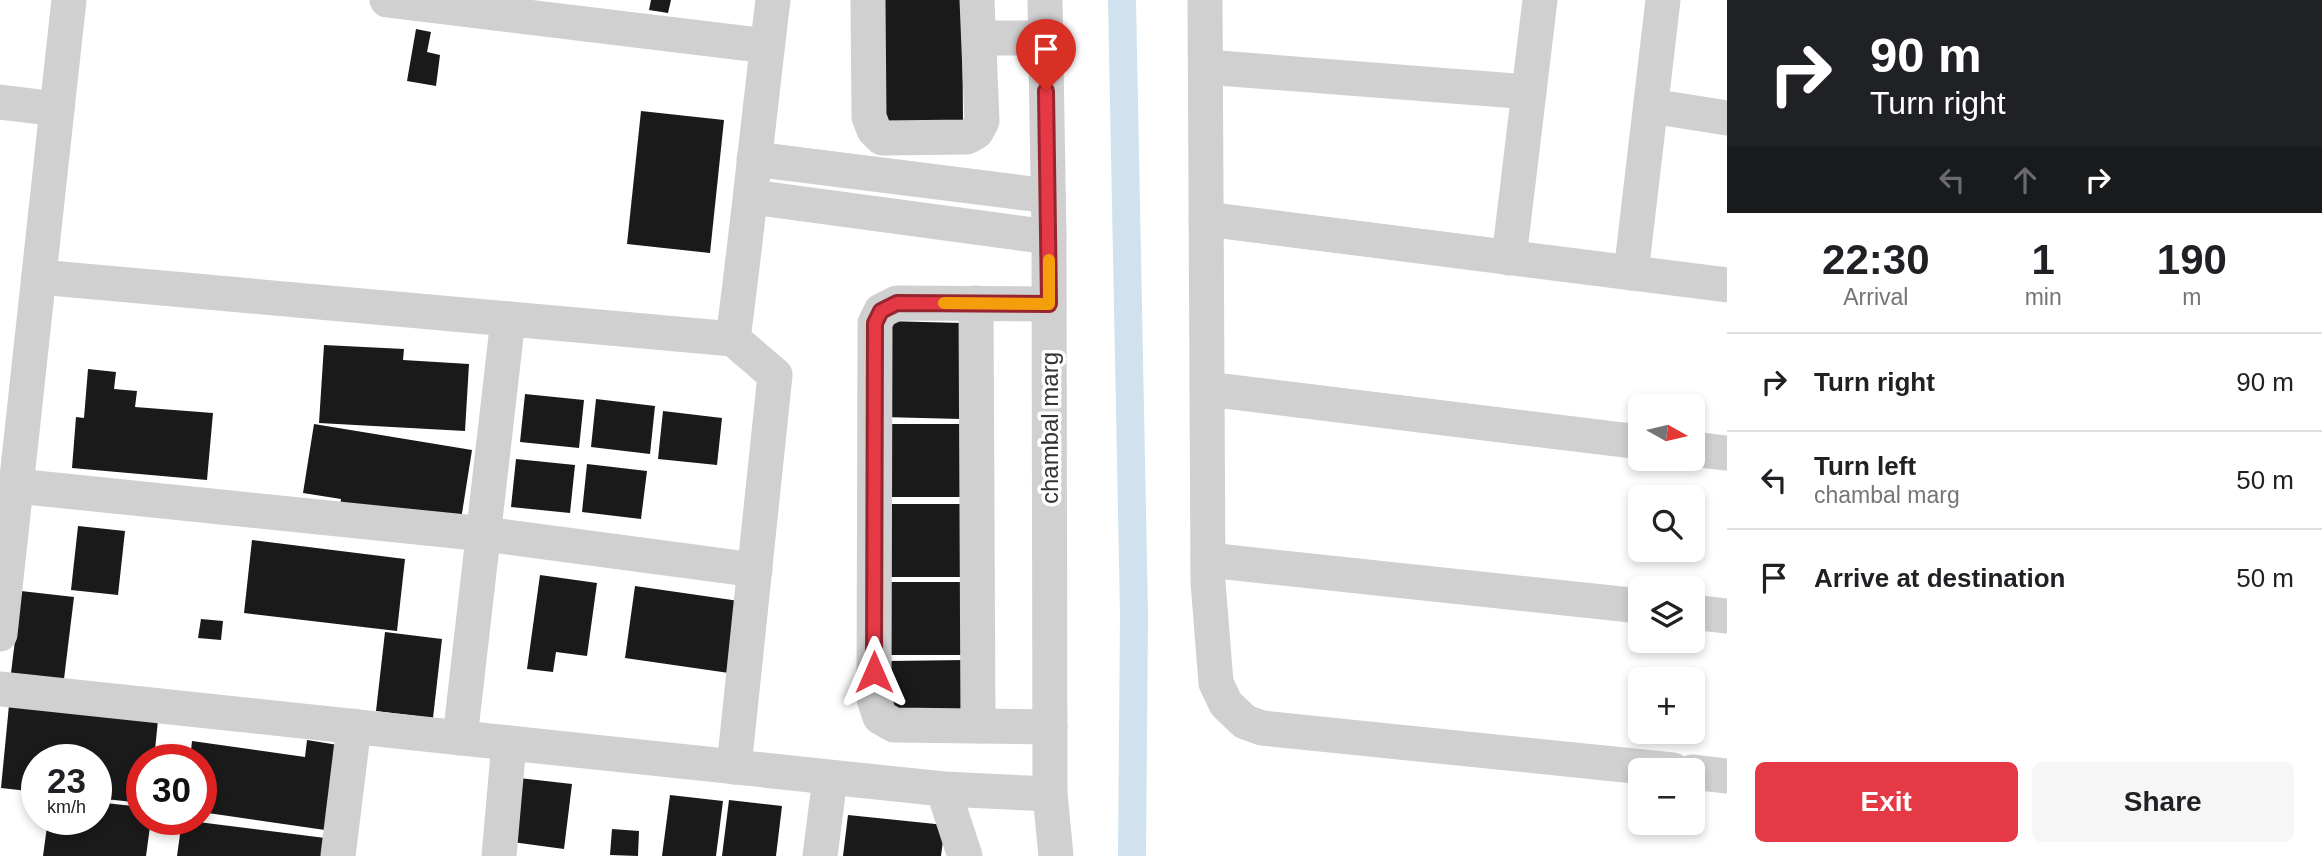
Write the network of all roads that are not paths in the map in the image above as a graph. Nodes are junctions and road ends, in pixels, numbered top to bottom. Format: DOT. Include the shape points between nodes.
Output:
graph roads {
  1 [pos="69,0"];
  2 [pos="387,0"];
  3 [pos="773,0"];
  4 [pos="869,0"];
  5 [pos="977,0"];
  6 [pos="1045,0"];
  7 [pos="1206,0"];
  8 [pos="1540,0"];
  9 [pos="1663,0"];
  10 [pos="440,3"];
  11 [pos="979,38"];
  12 [pos="1045,38"];
  13 [pos="767,46"];
  14 [pos="1206,67"];
  15 [pos="1529,92"];
  16 [pos="0,102"];
  17 [pos="1651,106"];
  18 [pos="57,109"];
  19 [pos="1727,118"];
  20 [pos="754,159"];
  21 [pos="1048,196"];
  22 [pos="752,197"];
  23 [pos="1206,219"];
  24 [pos="1049,237"];
  25 [pos="1509,258"];
  26 [pos="1631,273"];
  27 [pos="38,277"];
  28 [pos="1727,285"];
  29 [pos="976,303"];
  30 [pos="1049,304"];
  31 [pos="508,319"];
  32 [pos="733,339"];
  33 [pos="1207,388"];
  34 [pos="1628,441"];
  35 [pos="1705,450"];
  36 [pos="1727,453"];
  37 [pos="16,486"];
  38 [pos="485,534"];
  39 [pos="1208,560"];
  40 [pos="755,570"];
  41 [pos="1628,605"];
  42 [pos="1705,613"];
  43 [pos="1727,616"];
  44 [pos="0,634"];
  45 [pos="0,689"];
  46 [pos="354,726"];
  47 [pos="978,726"];
  48 [pos="1050,727"];
  49 [pos="460,738"];
  50 [pos="509,743"];
  51 [pos="1628,765"];
  52 [pos="734,768"];
  53 [pos="1705,773"];
  54 [pos="1727,776"];
  55 [pos="830,778"];
  56 [pos="943,789"];
  57 [pos="1050,794"];
  58 [pos="338,856"];
  59 [pos="499,856"];
  60 [pos="820,856"];
  61 [pos="965,856"];
  62 [pos="1056,856"];
  1 -- 18 [label="street"];
  2 -- 10 [label="street"];
  3 -- 13 [label="street"];
  4 -- 11 [label="street" via="869,117 881,138 967,137 976,132 982,121"];
  5 -- 11 [label="street"];
  6 -- 12 [label="street, chambal marg"];
  7 -- 14 [label="street"];
  8 -- 15 [label="street"];
  9 -- 17 [label="street"];
  10 -- 13 [label="street"];
  11 -- 12 [label="street"];
  12 -- 21 [label="street, chambal marg"];
  13 -- 20 [label="street"];
  14 -- 15 [label="street"];
  14 -- 23 [label="street"];
  15 -- 25 [label="street"];
  16 -- 18 [label="street"];
  17 -- 19 [label="street"];
  17 -- 26 [label="street"];
  18 -- 27 [label="street"];
  20 -- 21 [label="street"];
  20 -- 22 [label="street"];
  21 -- 24 [label="street, chambal marg"];
  22 -- 24 [label="street"];
  22 -- 32 [label="street"];
  23 -- 25 [label="street"];
  23 -- 33 [label="street"];
  24 -- 30 [label="street, chambal marg"];
  25 -- 26 [label="street"];
  26 -- 28 [label="street"];
  27 -- 31 [label="street"];
  27 -- 37 [label="street"];
  29 -- 30 [label="street"];
  29 -- 47 [label="street"];
  29 -- 47 [label="street" via="897,303 881,311 875,323 874,699 880,717 894,725"];
  30 -- 48 [label="street, chambal marg"];
  31 -- 32 [label="street"];
  31 -- 38 [label="street"];
  32 -- 40 [label="street" via="775,375"];
  33 -- 34 [label="street"];
  33 -- 39 [label="street"];
  35 -- 36 [label="street"];
  37 -- 38 [label="street"];
  37 -- 44 [label="street"];
  38 -- 40 [label="street"];
  38 -- 49 [label="street"];
  39 -- 41 [label="street"];
  39 -- 51 [label="street" via="1216,683 1226,705 1245,722 1262,728"];
  40 -- 52 [label="street"];
  42 -- 43 [label="street"];
  45 -- 46 [label="street"];
  46 -- 49 [label="street"];
  46 -- 58 [label="street"];
  47 -- 48 [label="street"];
  48 -- 57 [label="street, chambal marg"];
  49 -- 50 [label="street"];
  50 -- 52 [label="street"];
  50 -- 59 [label="street"];
  52 -- 55 [label="street"];
  53 -- 54 [label="street"];
  55 -- 56 [label="street"];
  55 -- 60 [label="street"];
  56 -- 57 [label="street"];
  56 -- 61 [label="street"];
  57 -- 62 [label="street, chambal marg"];
}
